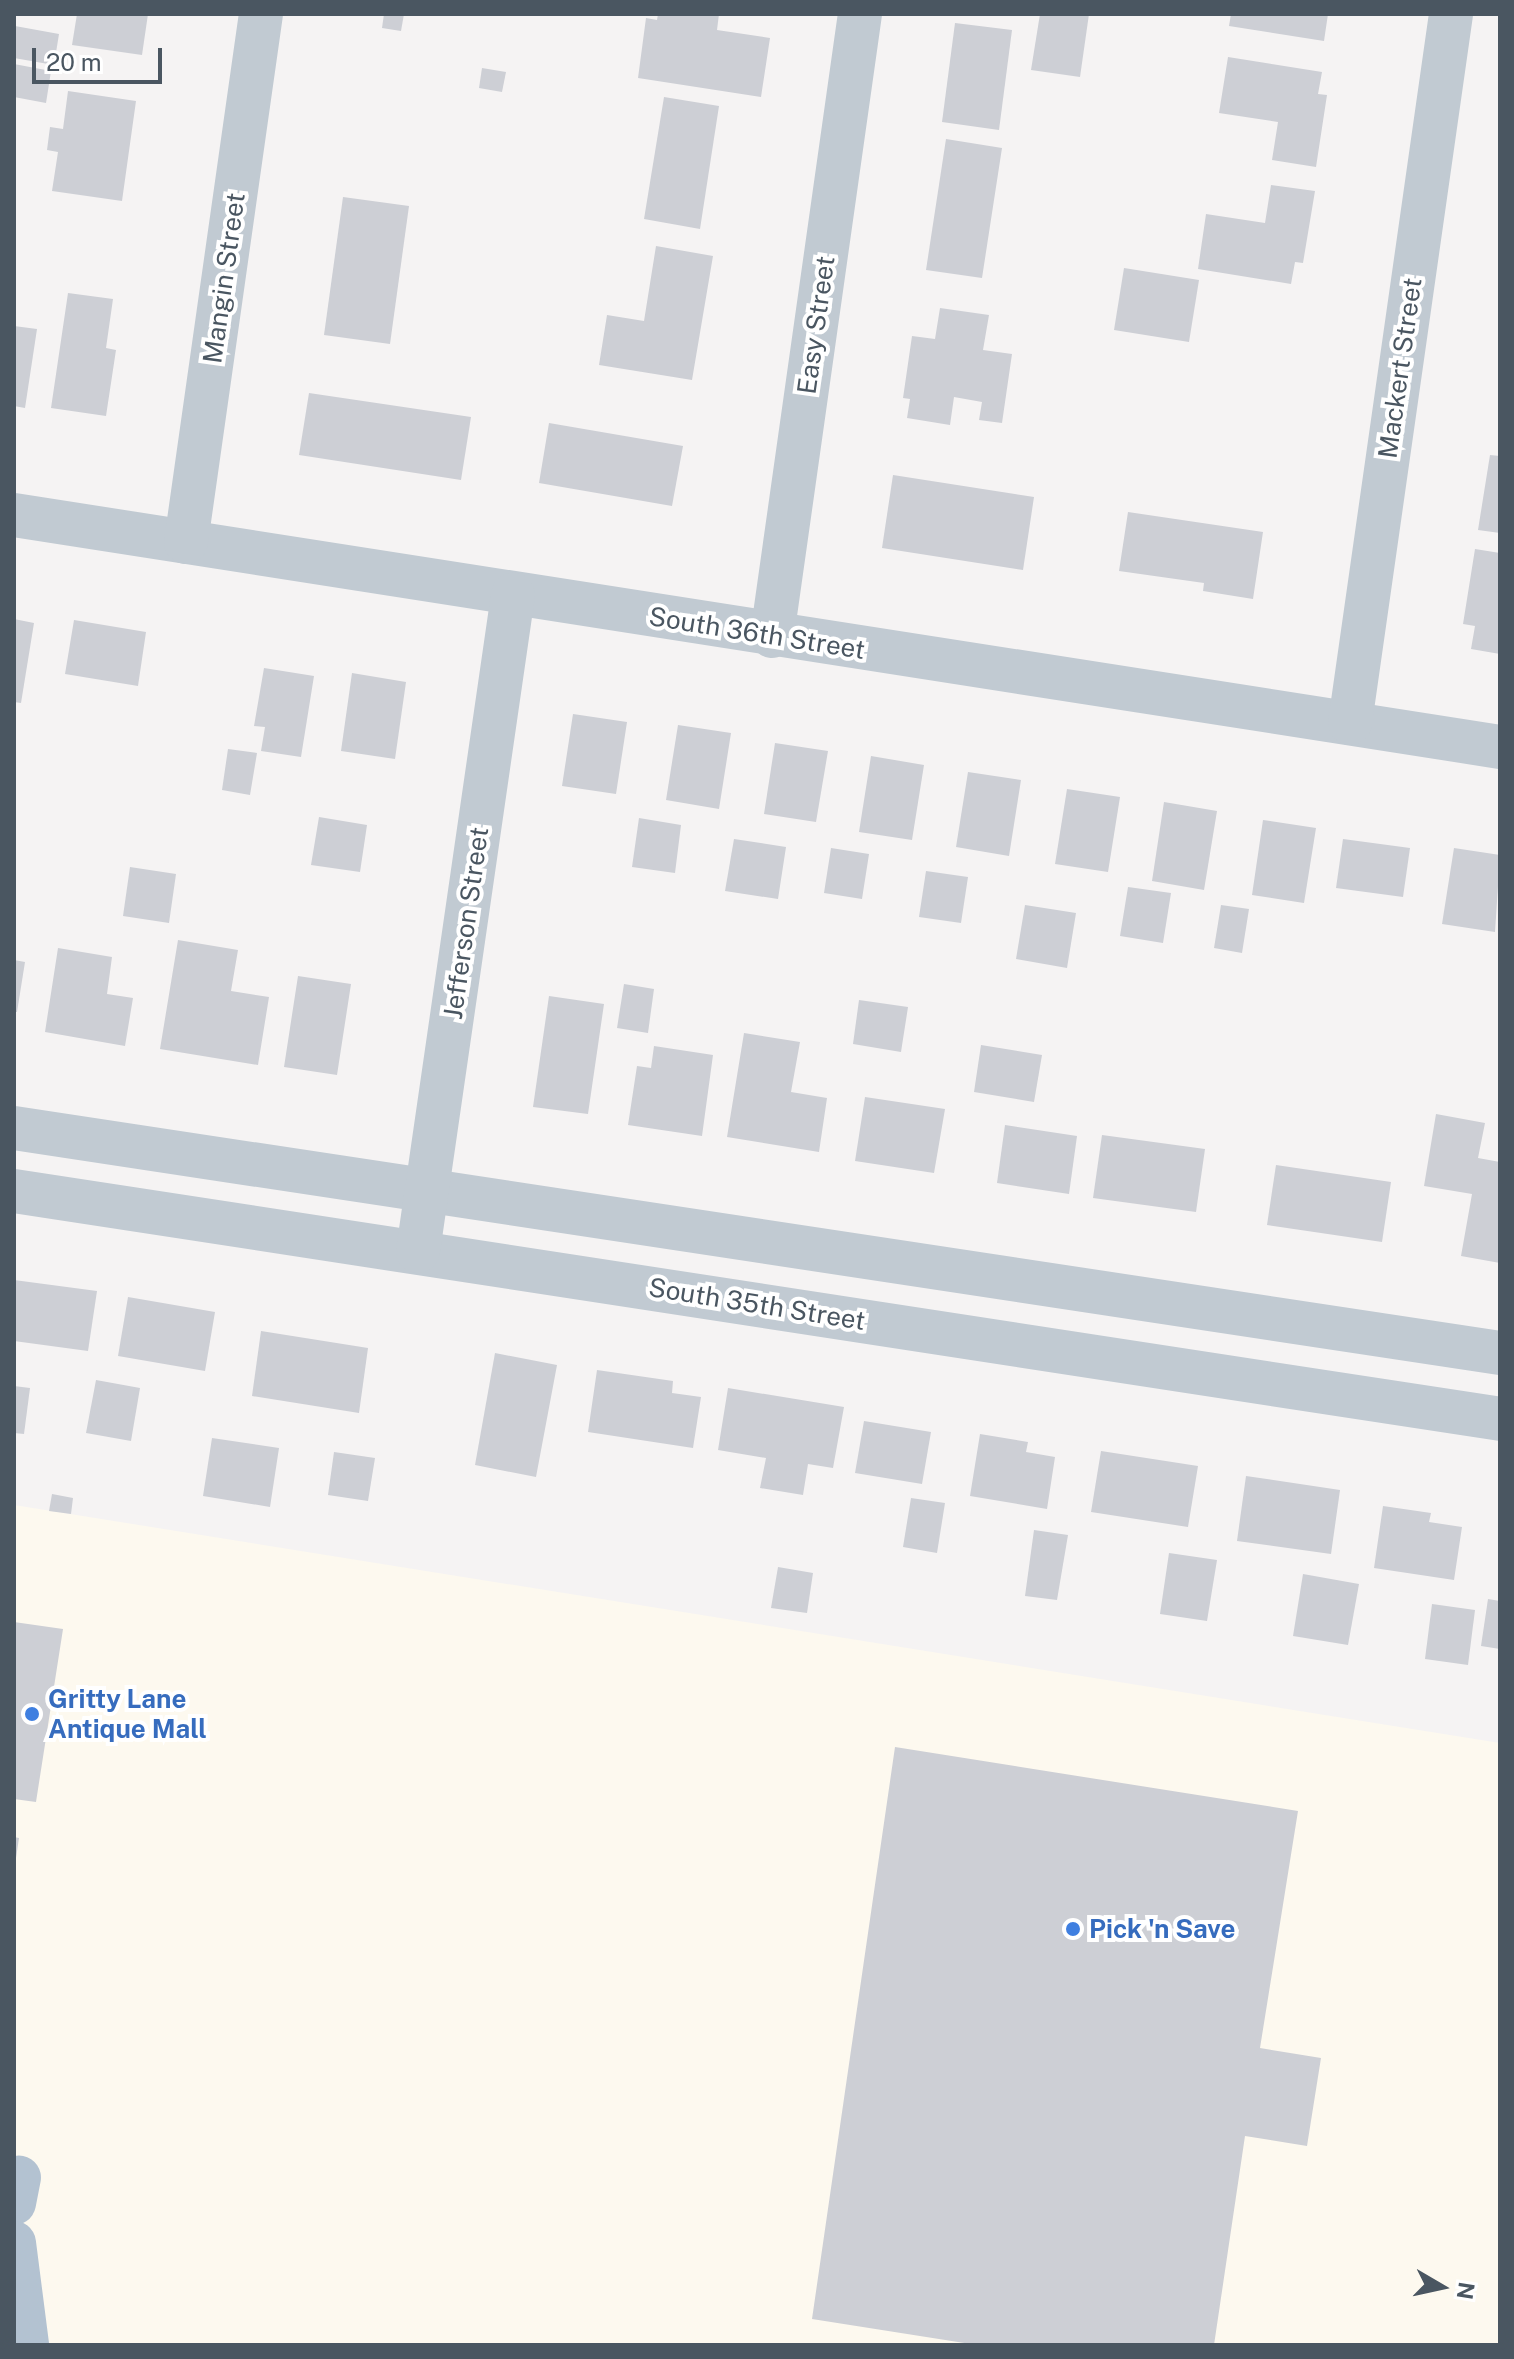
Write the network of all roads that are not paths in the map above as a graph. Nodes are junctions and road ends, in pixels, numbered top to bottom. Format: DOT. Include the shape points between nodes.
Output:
graph roads {
  1 [pos="261,14"];
  2 [pos="860,14"];
  3 [pos="1451,14"];
  4 [pos="14,515"];
  5 [pos="186,542"];
  6 [pos="513,595"];
  7 [pos="772,636"];
  8 [pos="1350,723"];
  9 [pos="1500,747"];
  10 [pos="14,1128"];
  11 [pos="428,1188"];
  12 [pos="14,1191"];
  13 [pos="418,1251"];
  14 [pos="1500,1353"];
  15 [pos="1500,1419"];
  16 [pos="14,2243"];
  17 [pos="27,2345"];
  1 -- 5 [label="street, Mangin Street"];
  2 -- 7 [label="street, Easy Street"];
  3 -- 8 [label="street, Mackert Street"];
  4 -- 5 [label="street, South 36th Street"];
  5 -- 6 [label="street, South 36th Street"];
  6 -- 7 [label="street, South 36th Street"];
  6 -- 11 [label="street, Jefferson Street"];
  7 -- 8 [label="street, South 36th Street"];
  8 -- 9 [label="street, South 36th Street"];
  10 -- 11 [label="street"];
  11 -- 13 [label="street, Jefferson Street"];
  11 -- 14 [label="street"];
  12 -- 13 [label="street, South 35th Street"];
  13 -- 15 [label="street, South 35th Street"];
  16 -- 17 [label="main road"];
}
